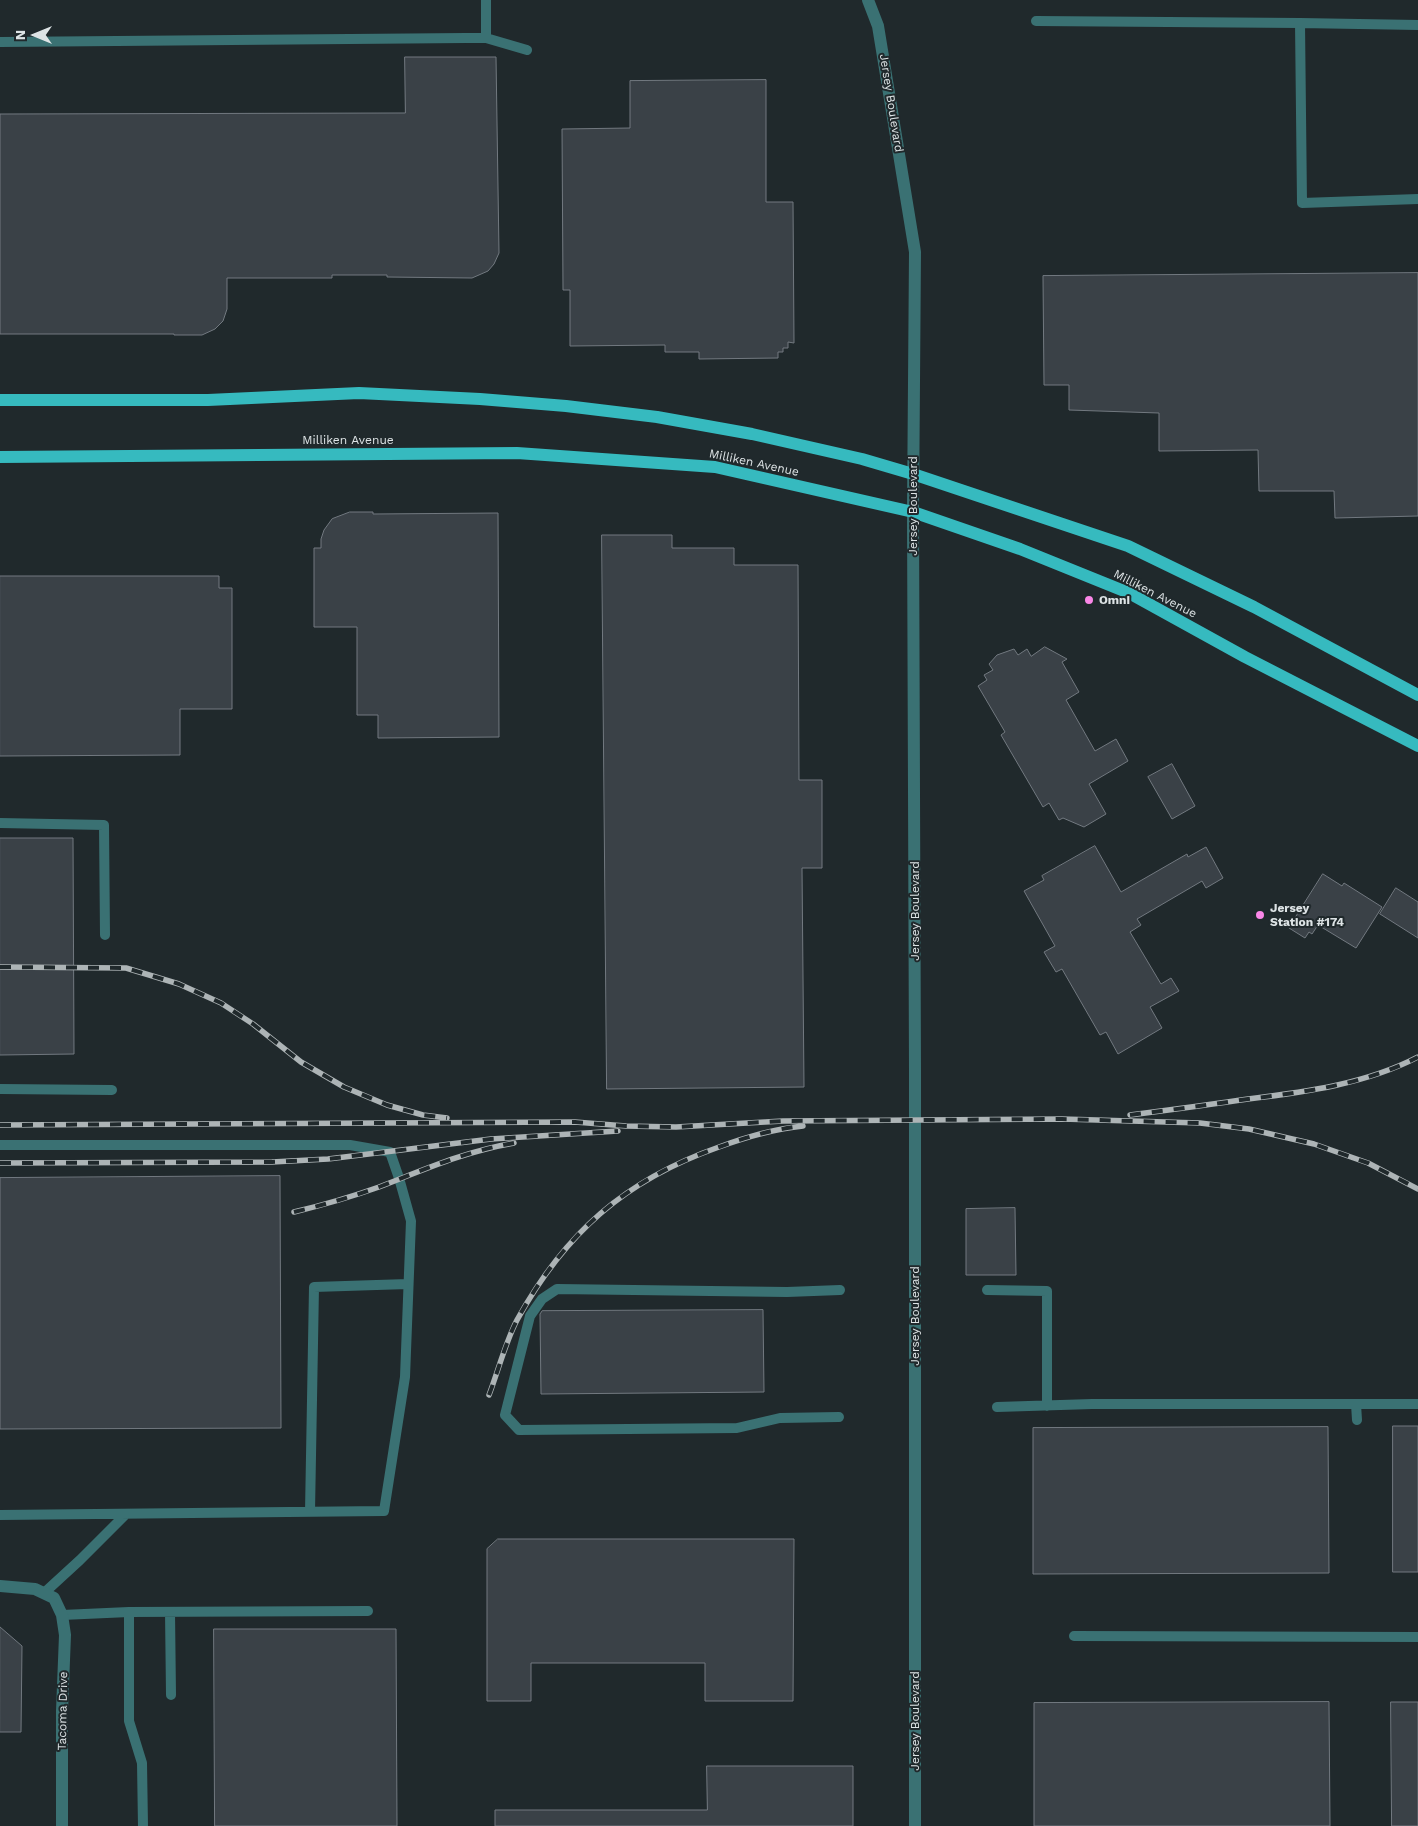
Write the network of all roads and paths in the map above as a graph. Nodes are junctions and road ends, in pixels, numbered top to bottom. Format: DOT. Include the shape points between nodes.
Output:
graph roads {
  1 [pos="486,0"];
  2 [pos="868,0"];
  3 [pos="1036,21"];
  4 [pos="1300,23"];
  5 [pos="1418,25"];
  6 [pos="486,38"];
  7 [pos="0,42"];
  8 [pos="528,50"];
  9 [pos="1418,199"];
  10 [pos="0,400"];
  11 [pos="0,457"];
  12 [pos="913,474"];
  13 [pos="913,512"];
  14 [pos="1418,695"];
  15 [pos="1418,746"];
  16 [pos="0,823"];
  17 [pos="105,935"];
  18 [pos="0,1089"];
  19 [pos="112,1090"];
  20 [pos="0,1145"];
  21 [pos="408,1284"];
  22 [pos="840,1290"];
  23 [pos="987,1290"];
  24 [pos="1356,1404"];
  25 [pos="1418,1404"];
  26 [pos="1048,1406"];
  27 [pos="996,1407"];
  28 [pos="839,1417"];
  29 [pos="1357,1420"];
  30 [pos="310,1512"];
  31 [pos="126,1514"];
  32 [pos="0,1516"];
  33 [pos="0,1586"];
  34 [pos="49,1596"];
  35 [pos="368,1611"];
  36 [pos="129,1612"];
  37 [pos="170,1612"];
  38 [pos="62,1615"];
  39 [pos="1074,1636"];
  40 [pos="1418,1637"];
  41 [pos="171,1695"];
  42 [pos="62,1826"];
  43 [pos="143,1826"];
  44 [pos="915,1826"];
  1 -- 6 [label="lane"];
  2 -- 12 [label="street, Jersey Boulevard" via="878,26 916,252"];
  3 -- 4 [label="lane"];
  4 -- 5 [label="lane"];
  4 -- 9 [label="lane" via="1302,203"];
  6 -- 7 [label="lane"];
  6 -- 8 [label="lane"];
  10 -- 12 [label="main road" via="208,400 359,394 480,399 666,419 761,436"];
  11 -- 13 [label="main road, Milliken Avenue" via="517,453 715,467"];
  12 -- 13 [label="street, Jersey Boulevard"];
  12 -- 14 [label="main road" via="1128,546"];
  13 -- 15 [label="main road, Milliken Avenue" via="1020,549 1129,593 1244,657"];
  13 -- 44 [label="street, Jersey Boulevard"];
  16 -- 17 [label="lane" via="104,824"];
  18 -- 19 [label="lane"];
  20 -- 21 [label="lane" via="350,1144 390,1152 411,1221"];
  21 -- 30 [label="lane" via="405,1377 384,1511"];
  21 -- 30 [label="lane" via="314,1287"];
  22 -- 28 [label="lane" via="557,1289 542,1299 530,1316 505,1415 519,1430 738,1428 780,1418"];
  23 -- 26 [label="lane" via="1047,1291"];
  24 -- 25 [label="lane"];
  24 -- 26 [label="lane"];
  24 -- 29 [label="lane"];
  26 -- 27 [label="lane"];
  30 -- 31 [label="lane"];
  31 -- 32 [label="lane"];
  31 -- 34 [label="lane"];
  33 -- 34 [label="street" via="35,1589"];
  34 -- 38 [label="street, Tacoma Drive"];
  35 -- 37 [label="lane"];
  36 -- 37 [label="lane"];
  36 -- 38 [label="lane"];
  36 -- 43 [label="lane" via="129,1721 142,1763"];
  37 -- 41 [label="lane"];
  38 -- 42 [label="street, Tacoma Drive" via="65,1635"];
  39 -- 40 [label="lane"];
}
